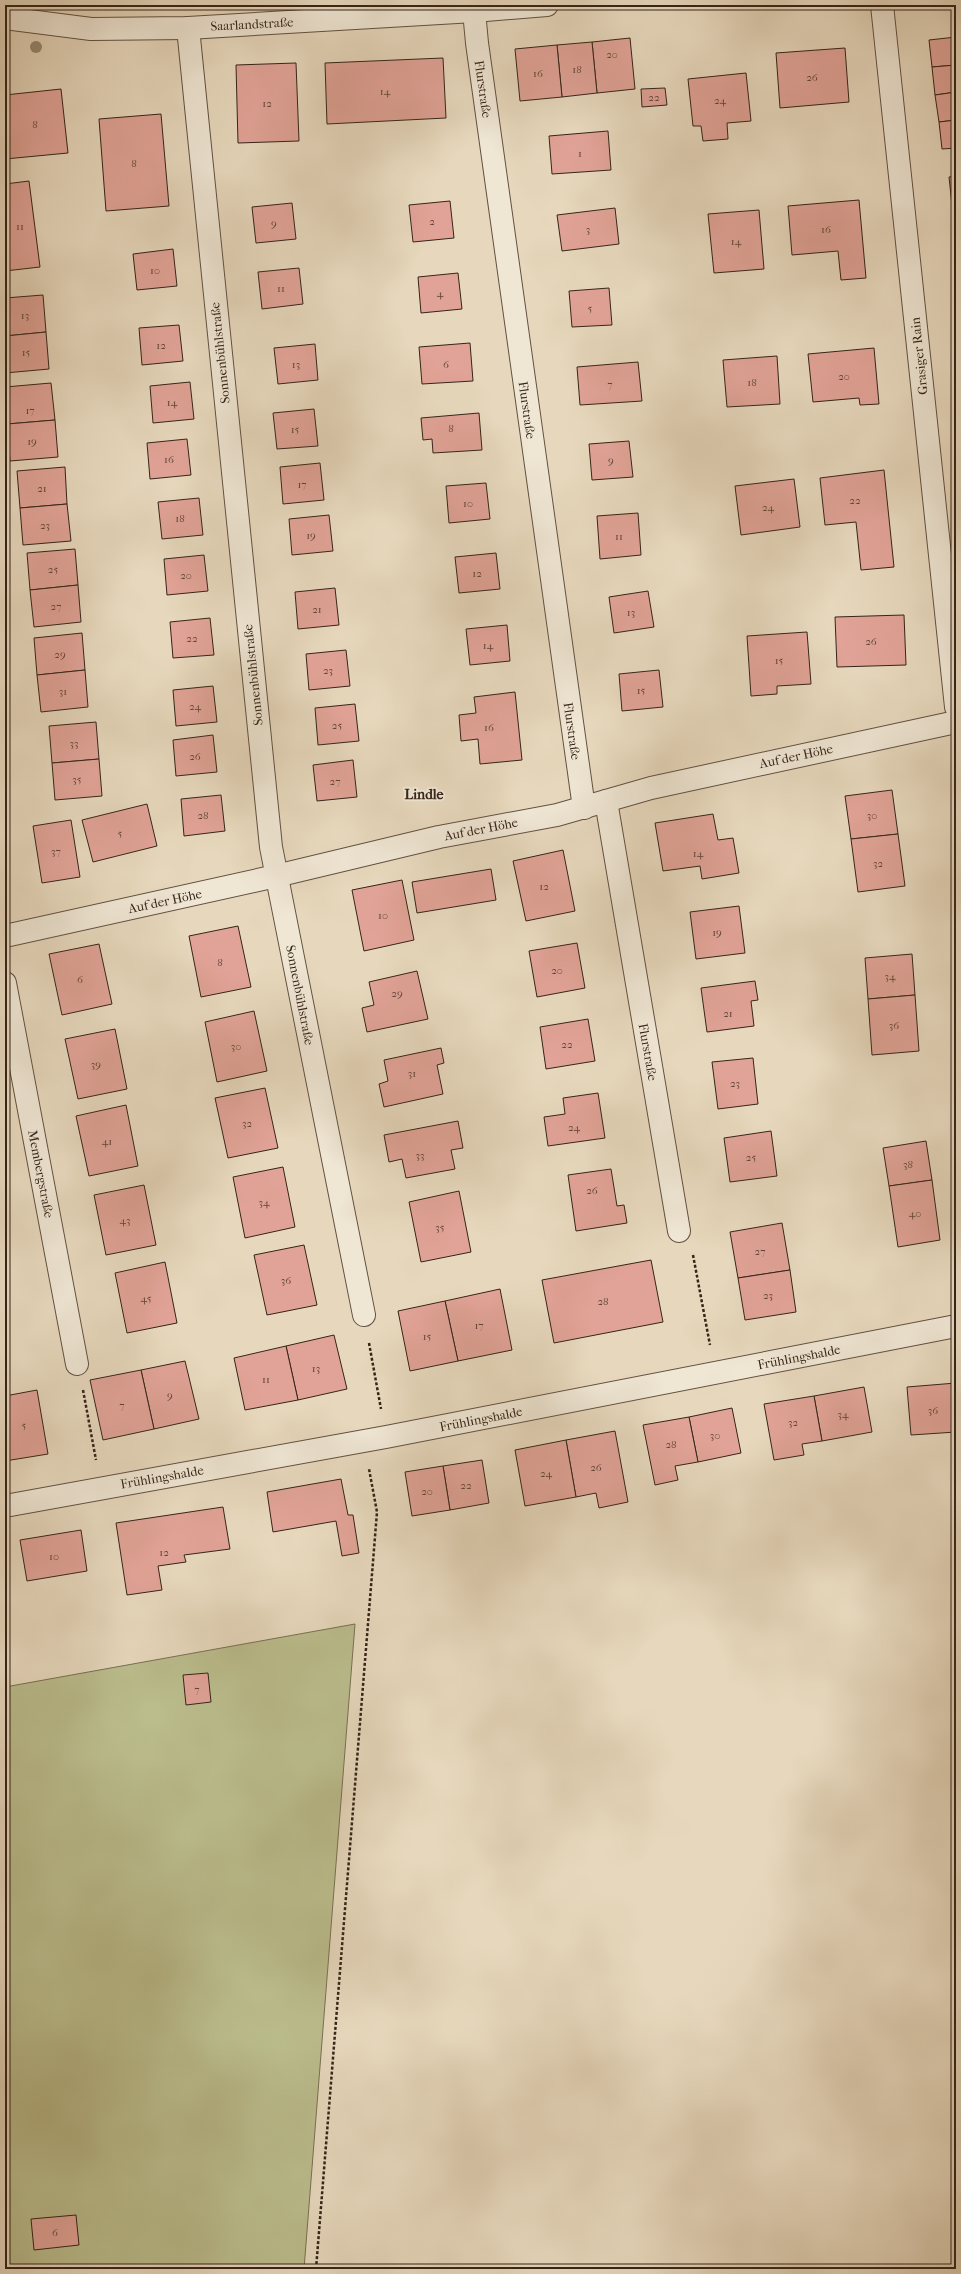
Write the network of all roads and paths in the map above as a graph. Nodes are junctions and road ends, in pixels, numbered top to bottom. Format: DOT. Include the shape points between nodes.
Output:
graph roads {
  1 [pos="547,5"];
  2 [pos="882,5"];
  3 [pos="474,11"];
  4 [pos="5,18"];
  5 [pos="188,28"];
  6 [pos="956,707"];
  7 [pos="956,722"];
  8 [pos="606,801"];
  9 [pos="584,808"];
  10 [pos="276,876"];
  11 [pos="5,936"];
  12 [pos="5,983"];
  13 [pos="679,1231"];
  14 [pos="364,1315"];
  15 [pos="956,1326"];
  16 [pos="78,1364"];
  17 [pos="715,1373"];
  18 [pos="386,1437"];
  19 [pos="365,1441"];
  20 [pos="102,1488"];
  21 [pos="5,1506"];
  22 [pos="316,2269"];
  1 -- 3 [label="street, Saarlandstraße"];
  2 -- 6 [label="street, Grasiger Rain"];
  3 -- 5 [label="street, Saarlandstraße"];
  3 -- 9 [label="street, Flurstraße"];
  4 -- 5 [label="street, Saarlandstraße" via="91,29"];
  5 -- 10 [label="street, Sonnenbühlstraße"];
  7 -- 8 [label="street, Auf der Höhe" via="651,788"];
  8 -- 9 [label="street, Auf der Höhe"];
  8 -- 13 [label="street, Flurstraße"];
  9 -- 10 [label="street, Auf der Höhe" via="439,837"];
  10 -- 11 [label="street, Auf der Höhe"];
  10 -- 14 [label="street, Sonnenbühlstraße"];
  12 -- 16 [label="street, Membergstraße"];
  13 -- 17 [label="path" via="693,1252"];
  14 -- 18 [label="path"];
  15 -- 17 [label="street, Frühlingshalde"];
  16 -- 20 [label="path"];
  17 -- 18 [label="street, Frühlingshalde"];
  18 -- 19 [label="street, Frühlingshalde"];
  19 -- 20 [label="street, Frühlingshalde"];
  19 -- 22 [label="path" via="377,1512"];
  20 -- 21 [label="street, Frühlingshalde"];
}
